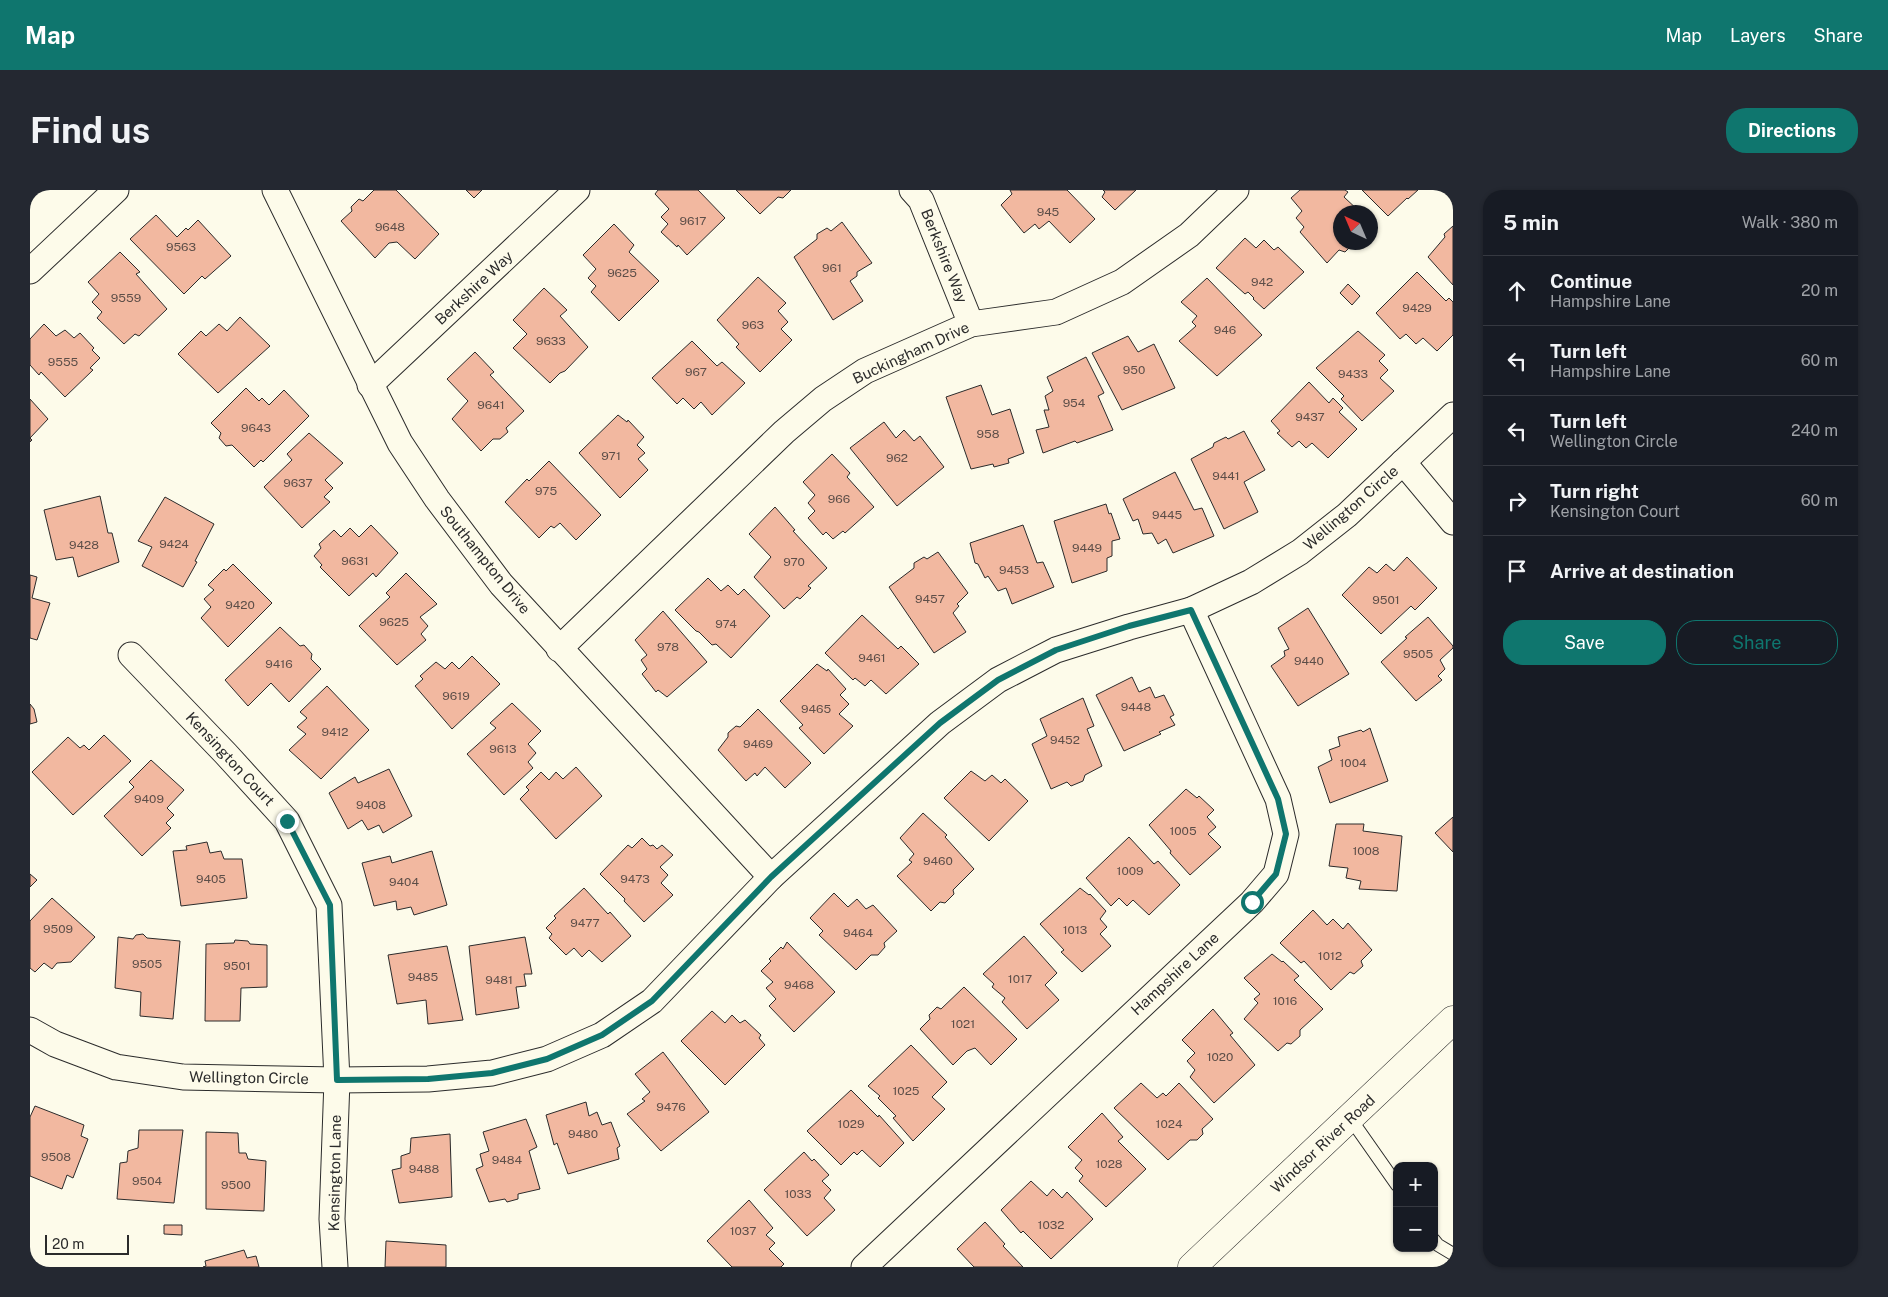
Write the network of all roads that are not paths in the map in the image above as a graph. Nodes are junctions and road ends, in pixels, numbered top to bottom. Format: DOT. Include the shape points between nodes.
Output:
graph roads {
  1 [pos="116,190"];
  2 [pos="275,190"];
  3 [pos="577,190"];
  4 [pos="912,190"];
  5 [pos="1236,190"];
  6 [pos="30,271"];
  7 [pos="972,324"];
  8 [pos="370,385"];
  9 [pos="1453,415"];
  10 [pos="1402,462"];
  11 [pos="1453,522"];
  12 [pos="1191,610"];
  13 [pos="559,649"];
  14 [pos="131,655"];
  15 [pos="771,877"];
  16 [pos="1453,1020"];
  17 [pos="30,1030"];
  18 [pos="337,1080"];
  19 [pos="1350,1118"];
  20 [pos="1393,1179"];
  21 [pos="1438,1244"];
  22 [pos="1453,1254"];
  23 [pos="335,1267"];
  24 [pos="864,1267"];
  25 [pos="1192,1267"];
  1 -- 6 [label="street"];
  2 -- 8 [label="street, Southampton Drive"];
  3 -- 8 [label="street, Berkshire Way"];
  4 -- 7 [label="street, Berkshire Way" via="921,200"];
  5 -- 7 [label="street, Buckingham Drive" via="1190,235 1122,282 1056,312"];
  7 -- 13 [label="street, Buckingham Drive" via="865,371 822,399"];
  8 -- 13 [label="street, Southampton Drive" via="400,443 437,499 501,584"];
  9 -- 10 [label="street, Wellington Circle"];
  10 -- 11 [label="street"];
  10 -- 12 [label="street, Wellington Circle" via="1347,515 1300,552 1251,582"];
  12 -- 15 [label="street, Wellington Circle" via="1056,650 998,680 940,723"];
  12 -- 24 [label="street, Hampshire Lane" via="1278,799 1286,834 1276,874 1252,902"];
  13 -- 15 [label="street, Southampton Drive"];
  14 -- 18 [label="street, Kensington Court" via="287,821 330,905"];
  15 -- 18 [label="street, Wellington Circle" via="652,1001 602,1035 547,1059 492,1073 428,1079"];
  16 -- 19 [label="main road, Windsor River Road"];
  17 -- 18 [label="street, Wellington Circle" via="55,1044 116,1067 183,1077"];
  18 -- 23 [label="street, Kensington Lane" via="332,1219"];
  19 -- 20 [label="lane"];
  19 -- 25 [label="main road, Windsor River Road"];
  21 -- 22 [label="lane"];
}
